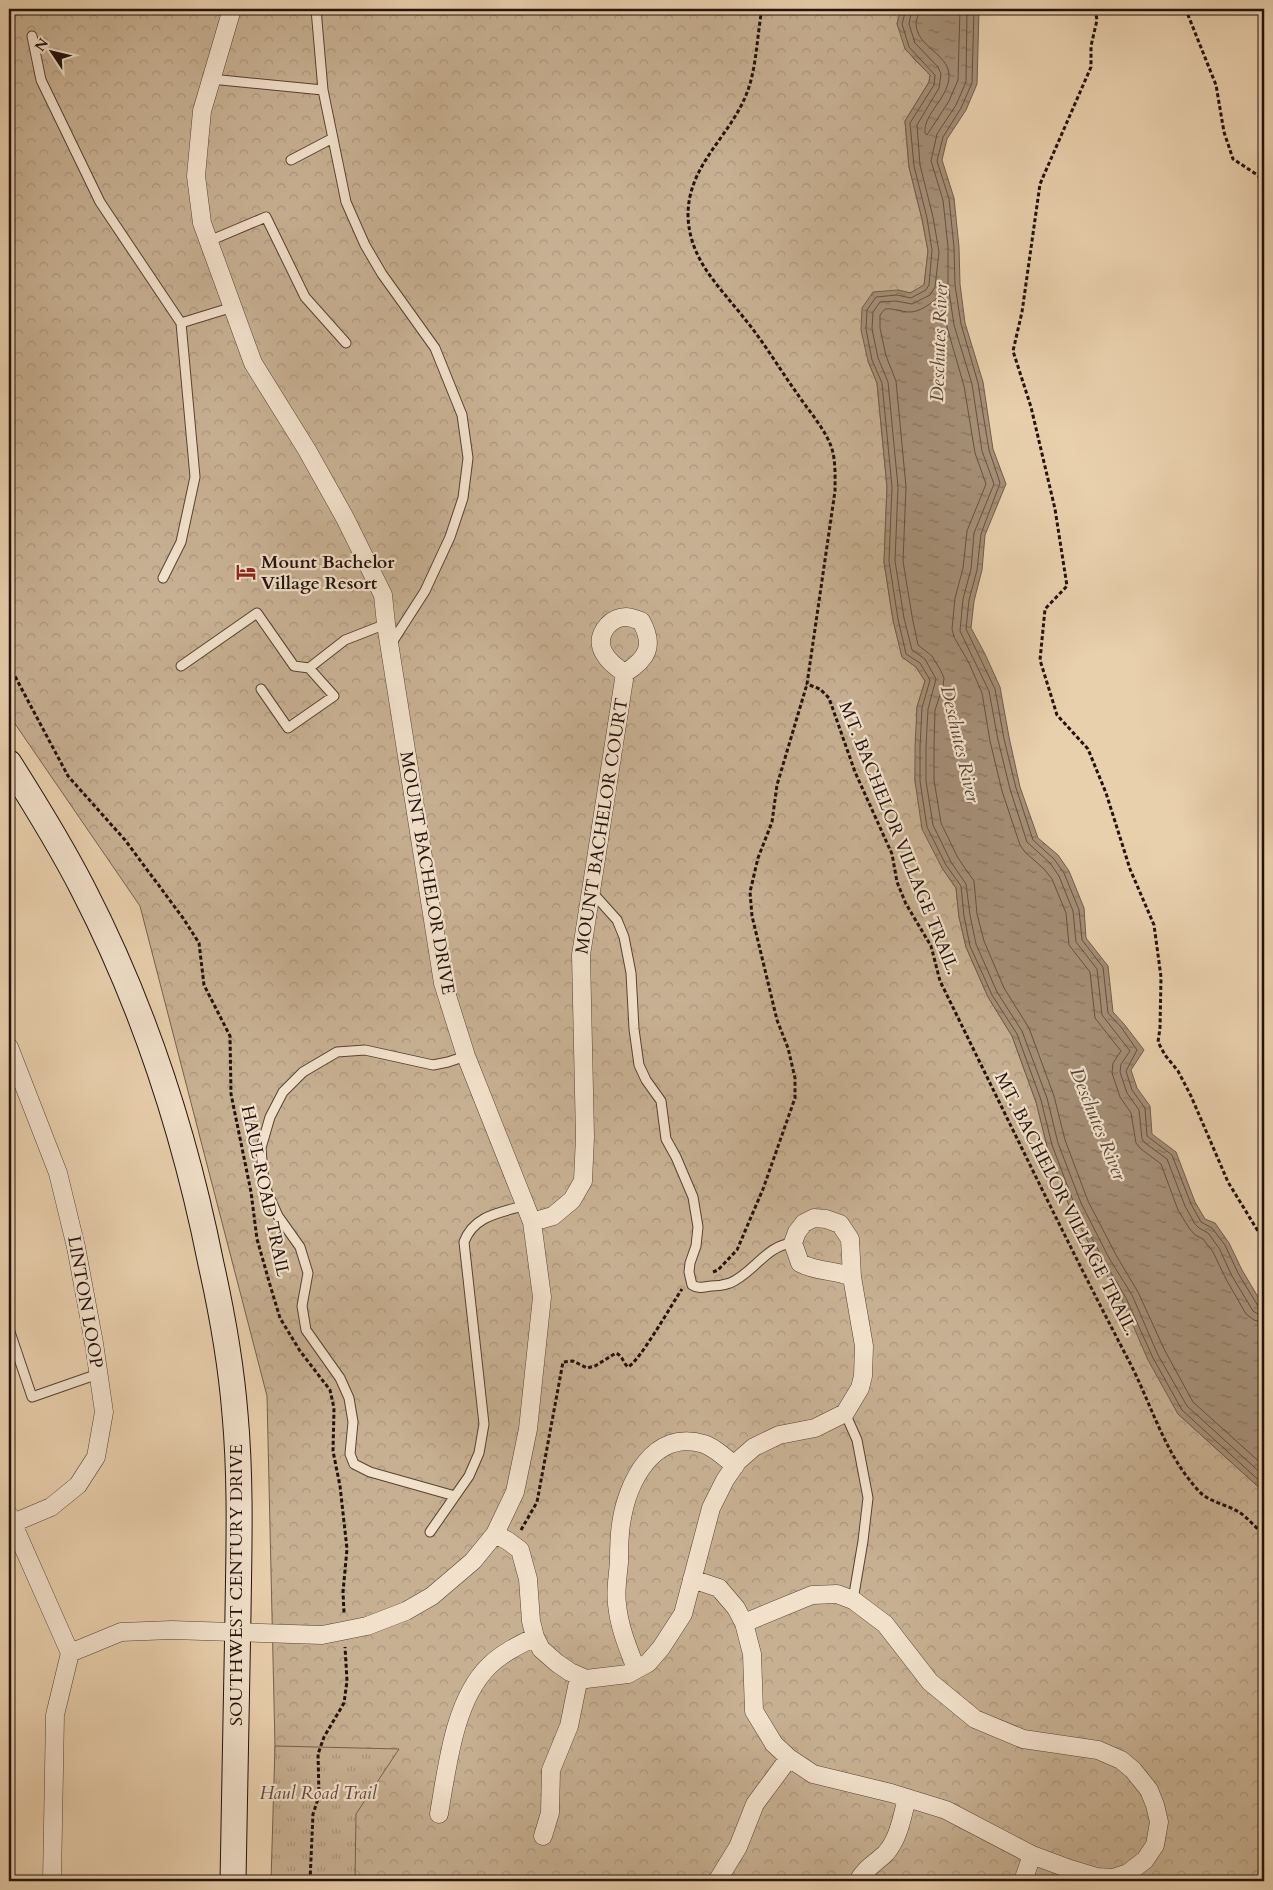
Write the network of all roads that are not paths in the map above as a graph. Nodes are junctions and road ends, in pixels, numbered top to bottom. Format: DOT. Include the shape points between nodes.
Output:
graph roads {
  1 [pos="232,9"];
  2 [pos="316,9"];
  3 [pos="32,36"];
  4 [pos="211,79"];
  5 [pos="322,90"];
  6 [pos="333,138"];
  7 [pos="292,160"];
  8 [pos="209,241"];
  9 [pos="233,307"];
  10 [pos="181,323"];
  11 [pos="346,343"];
  12 [pos="163,578"];
  13 [pos="386,624"];
  14 [pos="391,644"];
  15 [pos="181,666"];
  16 [pos="309,668"];
  17 [pos="625,672"];
  18 [pos="261,690"];
  19 [pos="9,764"];
  20 [pos="590,889"];
  21 [pos="9,1047"];
  22 [pos="466,1056"];
  23 [pos="526,1205"];
  24 [pos="532,1222"];
  25 [pos="793,1243"];
  26 [pos="852,1277"];
  27 [pos="9,1329"];
  28 [pos="98,1374"];
  29 [pos="845,1413"];
  30 [pos="735,1466"];
  31 [pos="455,1496"];
  32 [pos="11,1519"];
  33 [pos="430,1532"];
  34 [pos="495,1534"];
  35 [pos="692,1579"];
  36 [pos="854,1600"];
  37 [pos="744,1623"];
  38 [pos="238,1631"];
  39 [pos="535,1637"];
  40 [pos="70,1653"];
  41 [pos="636,1670"];
  42 [pos="579,1677"];
  43 [pos="789,1758"];
  44 [pos="906,1798"];
  45 [pos="439,1814"];
  46 [pos="543,1836"];
  47 [pos="1032,1855"];
  48 [pos="1130,1877"];
  49 [pos="719,1878"];
  50 [pos="52,1881"];
  51 [pos="233,1881"];
  52 [pos="858,1881"];
  53 [pos="1023,1881"];
  1 -- 4 [label="street, MOUNT BACHELOR DRIVE"];
  2 -- 5 [label="lane"];
  3 -- 10 [label="lane" via="42,80 100,202"];
  4 -- 5 [label="lane"];
  4 -- 8 [label="street, MOUNT BACHELOR DRIVE" via="202,111 196,176 202,223"];
  5 -- 6 [label="lane"];
  6 -- 7 [label="lane"];
  6 -- 14 [label="lane" via="346,202 364,245 435,348 462,415 468,458 463,498 450,537 425,591"];
  8 -- 9 [label="street, MOUNT BACHELOR DRIVE"];
  8 -- 11 [label="lane" via="266,217 305,297"];
  9 -- 10 [label="lane"];
  9 -- 13 [label="street, MOUNT BACHELOR DRIVE" via="253,362 345,518 383,595"];
  10 -- 12 [label="lane" via="195,477 181,542"];
  13 -- 14 [label="street, MOUNT BACHELOR DRIVE"];
  13 -- 16 [label="lane" via="345,640"];
  14 -- 22 [label="street, MOUNT BACHELOR DRIVE" via="443,982"];
  15 -- 16 [label="lane" via="257,613 294,666"];
  16 -- 18 [label="lane" via="334,696 288,728"];
  17 -- 20 [label="street, MOUNT BACHELOR COURT"];
  19 -- 38 [label="main road, SOUTHWEST CENTURY DRIVE" via="83,888 135,1005 157,1060 201,1214 222,1314 235,1414 240,1526"];
  20 -- 24 [label="street, MOUNT BACHELOR COURT" via="580,955 585,1137 583,1181 572,1200 553,1216"];
  20 -- 25 [label="lane" via="617,920 624,937 640,1065 661,1101 666,1139 693,1197 698,1227 690,1263 690,1281 695,1287 731,1282 773,1249"];
  21 -- 28 [label="street, LINTON LOOP" via="58,1174 76,1247"];
  22 -- 23 [label="street, MOUNT BACHELOR DRIVE"];
  22 -- 31 [label="lane" via="433,1065 365,1050 337,1052 303,1072 283,1092 270,1117 261,1148 264,1185 278,1216 300,1247 308,1273 302,1306 306,1330 340,1378 349,1398 353,1422 350,1454 354,1464 370,1472"];
  23 -- 24 [label="street, MOUNT BACHELOR DRIVE"];
  23 -- 31 [label="lane" via="488,1216 476,1223 464,1242 484,1424 479,1453"];
  24 -- 34 [label="street, MOUNT BACHELOR DRIVE" via="542,1297 528,1429 515,1492"];
  25 -- 26 [label="street" via="800,1263"];
  25 -- 26 [label="street" via="804,1223 814,1218 840,1224 850,1238"];
  26 -- 29 [label="street" via="864,1346 863,1376 855,1399"];
  27 -- 28 [label="lane" via="32,1397"];
  28 -- 32 [label="street, LINTON LOOP" via="104,1412 96,1457 78,1484 50,1507"];
  29 -- 30 [label="street" via="815,1428 779,1435 754,1447"];
  29 -- 36 [label="lane" via="857,1440 868,1498"];
  30 -- 35 [label="street" via="710,1508"];
  30 -- 41 [label="street" via="704,1444 681,1442 665,1446 650,1456 631,1485 621,1524 616,1603 623,1637"];
  31 -- 33 [label="lane"];
  32 -- 40 [label="street"];
  34 -- 38 [label="street, MOUNT BACHELOR DRIVE" via="473,1561 432,1596 406,1611 367,1626 322,1635"];
  34 -- 39 [label="street" via="512,1543 524,1559"];
  35 -- 37 [label="street" via="719,1588"];
  35 -- 41 [label="street" via="683,1614 648,1663"];
  36 -- 37 [label="street" via="837,1594 812,1595"];
  36 -- 48 [label="street" via="885,1624 930,1682 976,1719 1023,1739 1098,1750 1121,1760 1133,1770 1149,1790 1159,1822 1155,1845"];
  37 -- 43 [label="street" via="752,1654 754,1711 774,1744"];
  38 -- 40 [label="street, MOUNT BACHELOR DRIVE" via="120,1632"];
  38 -- 51 [label="main road, SOUTHWEST CENTURY DRIVE"];
  39 -- 42 [label="street" via="541,1649 556,1663"];
  39 -- 45 [label="street" via="489,1666 470,1692 457,1723"];
  40 -- 50 [label="street" via="55,1715"];
  41 -- 42 [label="street" via="607,1678"];
  42 -- 46 [label="street" via="569,1726 551,1770 550,1813"];
  43 -- 44 [label="street" via="813,1774"];
  43 -- 49 [label="street" via="755,1804 738,1847"];
  44 -- 47 [label="street" via="946,1810"];
  44 -- 52 [label="street" via="897,1837"];
  47 -- 48 [label="street" via="1097,1877"];
  47 -- 53 [label="street"];
}
